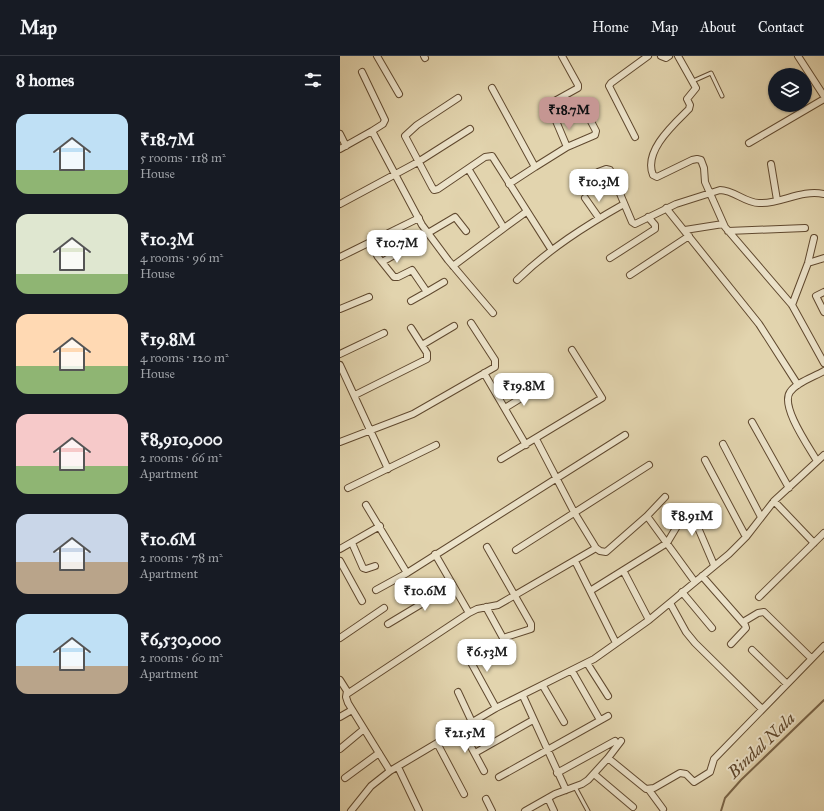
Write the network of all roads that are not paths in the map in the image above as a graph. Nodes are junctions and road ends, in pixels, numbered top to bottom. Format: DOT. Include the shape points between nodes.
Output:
graph roads {
  1 [pos="377,56"];
  2 [pos="562,56"];
  3 [pos="648,56"];
  4 [pos="662,56"];
  5 [pos="669,56"];
  6 [pos="678,56"];
  7 [pos="798,56"];
  8 [pos="362,72"];
  9 [pos="694,81"];
  10 [pos="492,88"];
  11 [pos="399,94"];
  12 [pos="722,96"];
  13 [pos="824,96"];
  14 [pos="458,98"];
  15 [pos="824,99"];
  16 [pos="551,103"];
  17 [pos="585,110"];
  18 [pos="556,121"];
  19 [pos="470,129"];
  20 [pos="372,131"];
  21 [pos="340,134"];
  22 [pos="635,137"];
  23 [pos="749,143"];
  24 [pos="346,146"];
  25 [pos="566,147"];
  26 [pos="340,149"];
  27 [pos="418,162"];
  28 [pos="771,164"];
  29 [pos="535,167"];
  30 [pos="469,170"];
  31 [pos="598,172"];
  32 [pos="395,174"];
  33 [pos="509,184"];
  34 [pos="709,193"];
  35 [pos="824,194"];
  36 [pos="585,198"];
  37 [pos="777,200"];
  38 [pos="340,204"];
  39 [pos="624,204"];
  40 [pos="666,208"];
  41 [pos="526,212"];
  42 [pos="648,216"];
  43 [pos="419,218"];
  44 [pos="599,218"];
  45 [pos="723,224"];
  46 [pos="504,228"];
  47 [pos="805,228"];
  48 [pos="684,230"];
  49 [pos="466,231"];
  50 [pos="728,231"];
  51 [pos="428,233"];
  52 [pos="689,236"];
  53 [pos="814,238"];
  54 [pos="370,242"];
  55 [pos="551,249"];
  56 [pos="403,250"];
  57 [pos="340,257"];
  58 [pos="610,258"];
  59 [pos="824,258"];
  60 [pos="382,262"];
  61 [pos="808,263"];
  62 [pos="453,266"];
  63 [pos="630,275"];
  64 [pos="517,280"];
  65 [pos="444,282"];
  66 [pos="427,292"];
  67 [pos="824,292"];
  68 [pos="369,297"];
  69 [pos="411,302"];
  70 [pos="792,305"];
  71 [pos="340,309"];
  72 [pos="824,312"];
  73 [pos="493,313"];
  74 [pos="471,323"];
  75 [pos="454,326"];
  76 [pos="411,328"];
  77 [pos="384,333"];
  78 [pos="422,345"];
  79 [pos="572,350"];
  80 [pos="340,354"];
  81 [pos="824,364"];
  82 [pos="340,365"];
  83 [pos="824,371"];
  84 [pos="484,373"];
  85 [pos="342,375"];
  86 [pos="798,385"];
  87 [pos="534,390"];
  88 [pos="354,395"];
  89 [pos="505,408"];
  90 [pos="752,422"];
  91 [pos="370,431"];
  92 [pos="625,435"];
  93 [pos="536,440"];
  94 [pos="340,442"];
  95 [pos="723,444"];
  96 [pos="436,445"];
  97 [pos="526,445"];
  98 [pos="824,455"];
  99 [pos="501,460"];
  100 [pos="705,460"];
  101 [pos="817,461"];
  102 [pos="649,465"];
  103 [pos="388,469"];
  104 [pos="556,479"];
  105 [pos="348,488"];
  106 [pos="789,488"];
  107 [pos="665,497"];
  108 [pos="774,502"];
  109 [pos="366,505"];
  110 [pos="574,512"];
  111 [pos="647,516"];
  112 [pos="760,517"];
  113 [pos="380,526"];
  114 [pos="824,533"];
  115 [pos="746,537"];
  116 [pos="352,543"];
  117 [pos="814,543"];
  118 [pos="667,544"];
  119 [pos="487,547"];
  120 [pos="596,548"];
  121 [pos="340,549"];
  122 [pos="516,550"];
  123 [pos="435,554"];
  124 [pos="340,561"];
  125 [pos="575,561"];
  126 [pos="714,565"];
  127 [pos="375,566"];
  128 [pos="624,572"];
  129 [pos="407,573"];
  130 [pos="702,576"];
  131 [pos="695,582"];
  132 [pos="453,585"];
  133 [pos="376,590"];
  134 [pos="590,591"];
  135 [pos="682,592"];
  136 [pos="514,596"];
  137 [pos="759,597"];
  138 [pos="362,601"];
  139 [pos="670,603"];
  140 [pos="486,607"];
  141 [pos="384,608"];
  142 [pos="470,613"];
  143 [pos="649,620"];
  144 [pos="743,622"];
  145 [pos="388,624"];
  146 [pos="712,628"];
  147 [pos="340,638"];
  148 [pos="616,643"];
  149 [pos="730,644"];
  150 [pos="462,646"];
  151 [pos="824,646"];
  152 [pos="752,650"];
  153 [pos="811,658"];
  154 [pos="587,663"];
  155 [pos="572,671"];
  156 [pos="340,680"];
  157 [pos="788,684"];
  158 [pos="543,686"];
  159 [pos="458,692"];
  160 [pos="522,696"];
  161 [pos="608,696"];
  162 [pos="344,697"];
  163 [pos="496,708"];
  164 [pos="762,709"];
  165 [pos="352,710"];
  166 [pos="608,716"];
  167 [pos="340,717"];
  168 [pos="533,720"];
  169 [pos="600,720"];
  170 [pos="472,722"];
  171 [pos="564,722"];
  172 [pos="461,728"];
  173 [pos="364,729"];
  174 [pos="437,743"];
  175 [pos="340,749"];
  176 [pos="547,750"];
  177 [pos="379,753"];
  178 [pos="475,753"];
  179 [pos="608,758"];
  180 [pos="398,767"];
  181 [pos="484,770"];
  182 [pos="390,771"];
  183 [pos="558,773"];
  184 [pos="594,774"];
  185 [pos="500,777"];
  186 [pos="345,778"];
  187 [pos="575,787"];
  188 [pos="566,790"];
  189 [pos="649,790"];
  190 [pos="464,794"];
  191 [pos="548,798"];
  192 [pos="486,799"];
  193 [pos="632,807"];
  194 [pos="356,808"];
  195 [pos="663,809"];
  196 [pos="351,811"];
  197 [pos="419,811"];
  198 [pos="492,811"];
  199 [pos="525,811"];
  200 [pos="554,811"];
  201 [pos="588,811"];
  1 -- 11 [label="street"];
  2 -- 16 [label="street" via="578,88"];
  3 -- 22 [label="street" via="609,86"];
  4 -- 5 [label="street"];
  6 -- 9 [label="street"];
  7 -- 13 [label="street"];
  8 -- 20 [label="street" via="385,120"];
  9 -- 12 [label="lane" via="711,73"];
  9 -- 34 [label="street" via="696,89 687,99 690,107 666,132 653,154 651,168 652,175 656,177 699,159 704,168 704,180"];
  10 -- 29 [label="street"];
  14 -- 27 [label="street" via="416,125 406,135"];
  15 -- 23 [label="street"];
  17 -- 25 [label="street" via="596,134"];
  18 -- 25 [label="street"];
  19 -- 27 [label="street"];
  20 -- 24 [label="street"];
  20 -- 32 [label="street"];
  21 -- 24 [label="street"];
  24 -- 26 [label="street"];
  25 -- 29 [label="street"];
  27 -- 30 [label="street" via="436,190"];
  27 -- 32 [label="street"];
  28 -- 37 [label="street"];
  29 -- 33 [label="street"];
  30 -- 33 [label="street" via="485,157 492,156"];
  30 -- 46 [label="street"];
  31 -- 39 [label="street" via="610,170"];
  32 -- 38 [label="street"];
  32 -- 43 [label="street"];
  33 -- 41 [label="street"];
  34 -- 37 [label="street" via="725,190 757,203"];
  34 -- 40 [label="street"];
  34 -- 45 [label="street"];
  35 -- 37 [label="street" via="805,193"];
  36 -- 44 [label="street"];
  39 -- 42 [label="street" via="634,223"];
  39 -- 44 [label="street"];
  40 -- 42 [label="street"];
  40 -- 48 [label="street"];
  41 -- 46 [label="street"];
  41 -- 55 [label="street"];
  42 -- 58 [label="street" via="655,229"];
  43 -- 51 [label="street"];
  43 -- 54 [label="street"];
  44 -- 55 [label="street"];
  45 -- 48 [label="street"];
  45 -- 50 [label="street"];
  46 -- 62 [label="street"];
  47 -- 50 [label="street"];
  48 -- 52 [label="street"];
  49 -- 51 [label="street" via="455,217"];
  50 -- 70 [label="street"];
  51 -- 62 [label="street"];
  52 -- 63 [label="street"];
  52 -- 86 [label="street" via="759,324"];
  53 -- 61 [label="street"];
  54 -- 57 [label="street"];
  54 -- 60 [label="street"];
  55 -- 64 [label="street"];
  56 -- 60 [label="street"];
  59 -- 61 [label="street"];
  60 -- 66 [label="street" via="396,277 412,270"];
  61 -- 70 [label="street"];
  62 -- 73 [label="street"];
  65 -- 66 [label="street"];
  66 -- 69 [label="street"];
  67 -- 72 [label="street" via="816,296"];
  68 -- 71 [label="street"];
  70 -- 81 [label="street"];
  74 -- 84 [label="street" via="496,362 495,367"];
  75 -- 78 [label="street"];
  76 -- 78 [label="street"];
  77 -- 80 [label="street"];
  78 -- 88 [label="street" via="427,353 427,359"];
  79 -- 93 [label="street" via="602,398"];
  82 -- 85 [label="street"];
  83 -- 86 [label="street"];
  84 -- 89 [label="street"];
  84 -- 91 [label="street" via="421,409"];
  85 -- 88 [label="street"];
  86 -- 101 [label="street" via="790,392 788,409"];
  87 -- 89 [label="street"];
  88 -- 91 [label="street"];
  89 -- 97 [label="street"];
  90 -- 106 [label="street"];
  91 -- 94 [label="street"];
  91 -- 103 [label="street"];
  92 -- 104 [label="street"];
  93 -- 97 [label="street"];
  93 -- 104 [label="street"];
  95 -- 112 [label="street"];
  96 -- 103 [label="street"];
  97 -- 99 [label="street"];
  98 -- 101 [label="street"];
  100 -- 115 [label="street"];
  101 -- 106 [label="street"];
  102 -- 110 [label="street"];
  103 -- 105 [label="street"];
  104 -- 110 [label="street"];
  104 -- 123 [label="street"];
  106 -- 108 [label="street"];
  107 -- 111 [label="street"];
  108 -- 112 [label="street"];
  108 -- 117 [label="street"];
  109 -- 113 [label="street"];
  110 -- 120 [label="street"];
  110 -- 122 [label="street"];
  111 -- 118 [label="street"];
  111 -- 120 [label="street" via="606,552"];
  112 -- 115 [label="street"];
  113 -- 116 [label="street"];
  113 -- 129 [label="street"];
  114 -- 117 [label="street"];
  115 -- 126 [label="street"];
  116 -- 121 [label="street"];
  116 -- 127 [label="street" via="363,568"];
  117 -- 137 [label="street"];
  118 -- 126 [label="street" via="682,518 692,518"];
  118 -- 128 [label="street"];
  118 -- 131 [label="street"];
  119 -- 136 [label="street"];
  120 -- 125 [label="street"];
  123 -- 129 [label="street"];
  123 -- 132 [label="street"];
  124 -- 138 [label="street"];
  125 -- 134 [label="street"];
  125 -- 136 [label="street"];
  126 -- 130 [label="street"];
  128 -- 134 [label="street"];
  128 -- 143 [label="street"];
  129 -- 133 [label="street"];
  130 -- 131 [label="street"];
  130 -- 144 [label="street"];
  131 -- 135 [label="street"];
  132 -- 142 [label="street"];
  132 -- 145 [label="street"];
  134 -- 148 [label="street"];
  135 -- 139 [label="street"];
  135 -- 146 [label="street"];
  136 -- 140 [label="street" via="495,607"];
  136 -- 140 [label="street" via="531,624 529,631 503,638"];
  139 -- 143 [label="street"];
  139 -- 164 [label="street" via="695,643"];
  140 -- 142 [label="street"];
  141 -- 147 [label="street"];
  142 -- 162 [label="street"];
  143 -- 148 [label="street"];
  144 -- 149 [label="street" via="745,630"];
  144 -- 153 [label="street" via="764,612"];
  148 -- 154 [label="street"];
  150 -- 163 [label="street"];
  151 -- 153 [label="street"];
  152 -- 157 [label="street"];
  153 -- 157 [label="street"];
  154 -- 155 [label="street"];
  154 -- 161 [label="street"];
  155 -- 158 [label="street"];
  155 -- 169 [label="street"];
  156 -- 162 [label="street" via="347,691"];
  157 -- 164 [label="street"];
  158 -- 160 [label="street"];
  158 -- 171 [label="street"];
  159 -- 170 [label="street"];
  160 -- 163 [label="street"];
  160 -- 168 [label="street"];
  162 -- 165 [label="street"];
  163 -- 170 [label="street"];
  164 -- 189 [label="street" via="714,759 710,772 694,782 686,774 680,773"];
  165 -- 167 [label="street"];
  165 -- 173 [label="street"];
  166 -- 169 [label="street"];
  168 -- 176 [label="street"];
  168 -- 178 [label="street"];
  169 -- 176 [label="street"];
  170 -- 172 [label="street"];
  172 -- 174 [label="street"];
  172 -- 178 [label="street"];
  173 -- 175 [label="street"];
  173 -- 177 [label="street"];
  174 -- 180 [label="street"];
  174 -- 190 [label="street"];
  176 -- 183 [label="street"];
  176 -- 185 [label="street"];
  177 -- 182 [label="street"];
  177 -- 186 [label="street"];
  178 -- 181 [label="street"];
  179 -- 183 [label="street" via="618,741"];
  179 -- 184 [label="street"];
  179 -- 189 [label="street"];
  180 -- 182 [label="street"];
  180 -- 197 [label="street"];
  182 -- 194 [label="street" via="371,786"];
  183 -- 188 [label="street"];
  184 -- 187 [label="street"];
  184 -- 193 [label="street"];
  187 -- 188 [label="street"];
  187 -- 201 [label="lane"];
  188 -- 191 [label="street"];
  189 -- 195 [label="street"];
  191 -- 199 [label="street"];
  191 -- 200 [label="street"];
  192 -- 198 [label="street"];
  194 -- 196 [label="street"];
}
